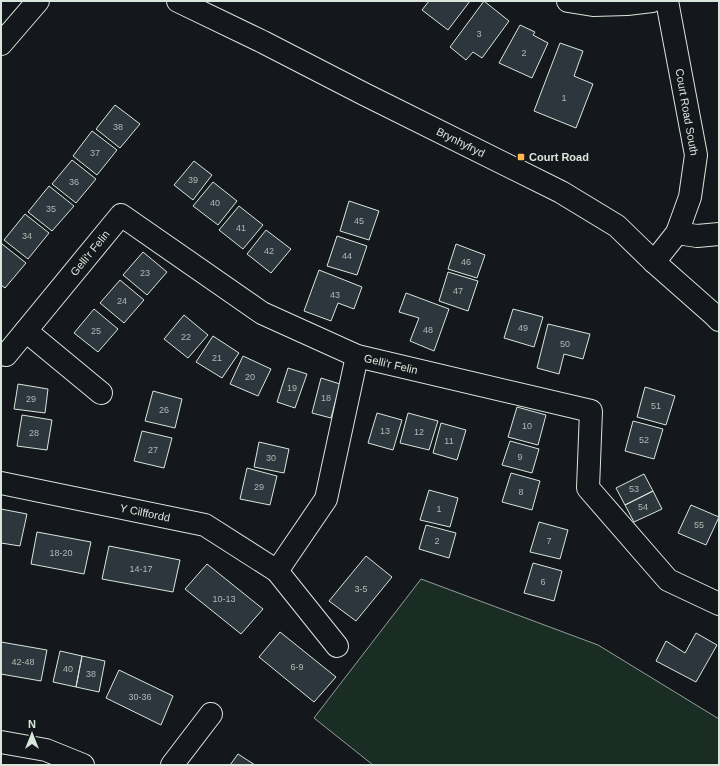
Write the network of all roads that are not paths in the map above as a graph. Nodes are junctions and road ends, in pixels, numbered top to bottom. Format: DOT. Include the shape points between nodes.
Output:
graph roads {
  1 [pos="38,1"];
  2 [pos="178,1"];
  3 [pos="568,1"];
  4 [pos="652,1"];
  5 [pos="667,1"];
  6 [pos="1,44"];
  7 [pos="677,233"];
  8 [pos="719,234"];
  9 [pos="654,262"];
  10 [pos="719,320"];
  11 [pos="26,331"];
  12 [pos="6,355"];
  13 [pos="357,356"];
  14 [pos="101,393"];
  15 [pos="1,483"];
  16 [pos="277,571"];
  17 [pos="719,604"];
  18 [pos="337,646"];
  19 [pos="211,714"];
  20 [pos="1,742"];
  21 [pos="83,765"];
  22 [pos="172,765"];
  1 -- 6 [label="street"];
  2 -- 9 [label="street, Brynhyfryd" via="561,192 617,226"];
  3 -- 4 [label="street" via="593,5"];
  5 -- 7 [label="street, Court Road South" via="696,155 690,197"];
  7 -- 8 [label="street" via="697,236"];
  7 -- 9 [label="street, Court Road South"];
  9 -- 10 [label="street, Brynhyfryd"];
  11 -- 12 [label="street, Gelli'r Felin"];
  11 -- 13 [label="street, Gelli'r Felin" via="121,215 262,313"];
  11 -- 14 [label="street"];
  13 -- 16 [label="street" via="326,499"];
  13 -- 17 [label="street, Gelli'r Felin" via="591,411 588,488 668,580"];
  15 -- 16 [label="street, Y Cilffordd" via="205,525"];
  16 -- 18 [label="street, Y Cilffordd"];
  19 -- 22 [label="street"];
  20 -- 21 [label="street" via="46,750"];
}
